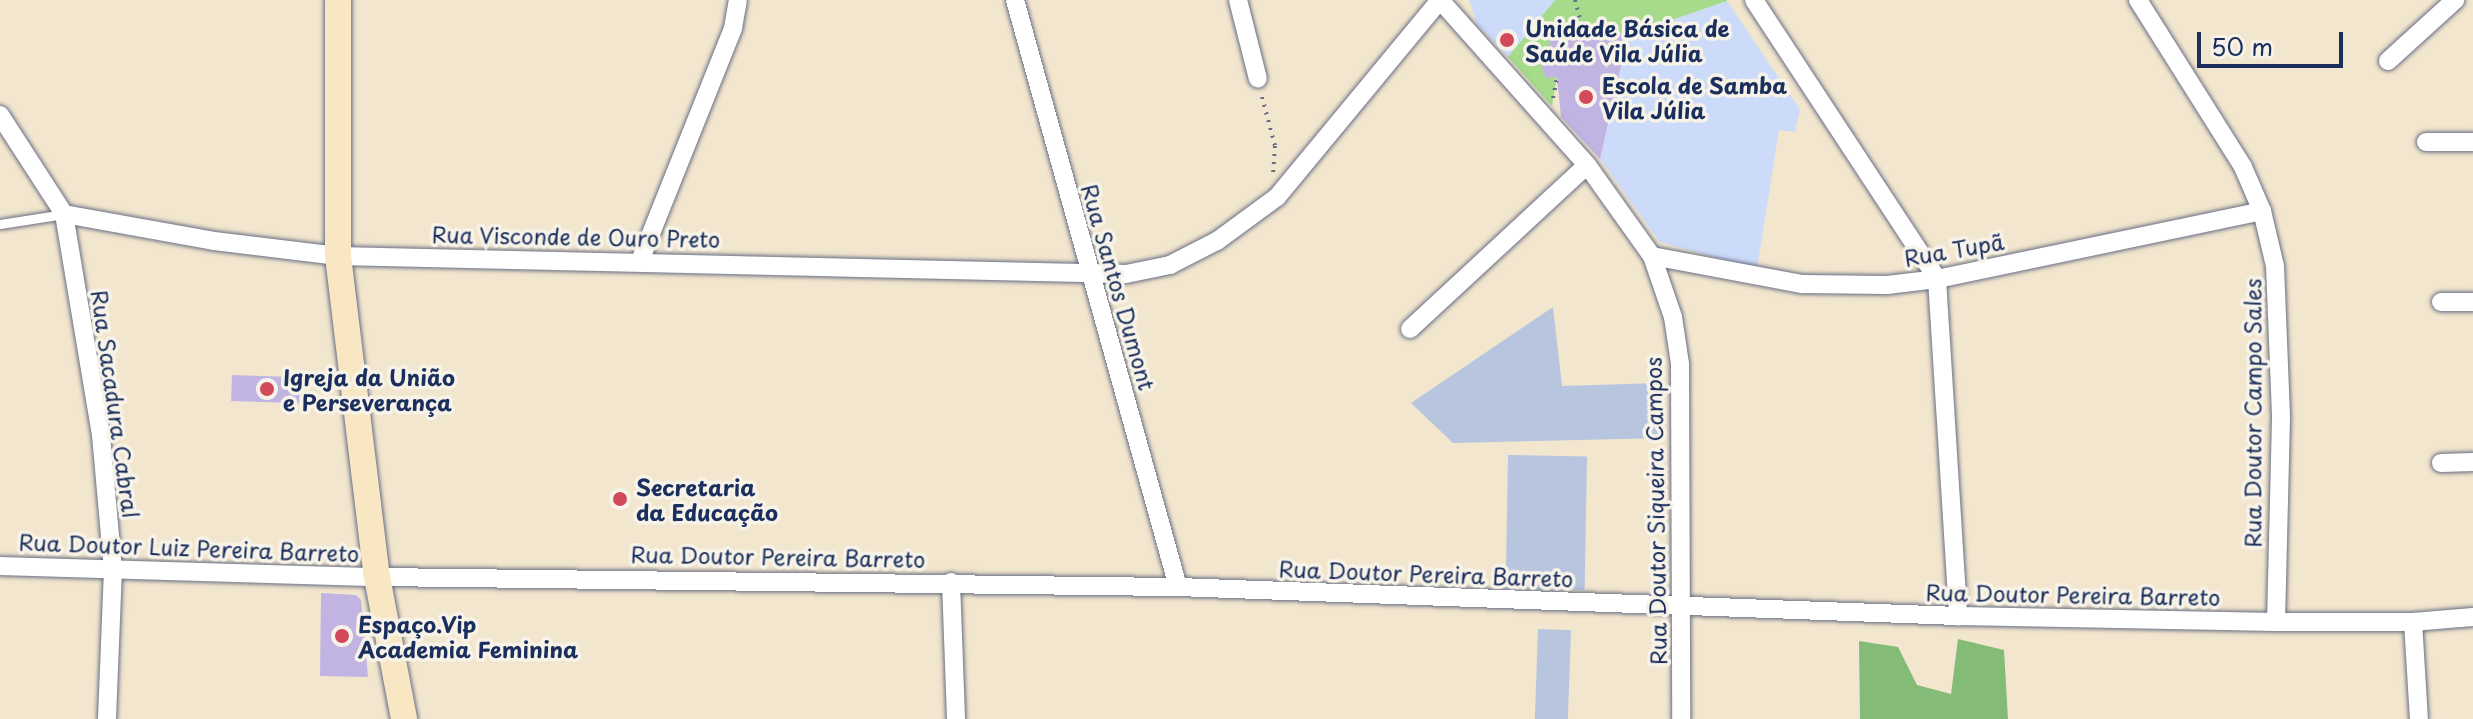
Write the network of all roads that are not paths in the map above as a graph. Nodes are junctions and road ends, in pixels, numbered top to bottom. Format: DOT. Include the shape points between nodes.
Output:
graph roads {
  1 [pos="338,0"];
  2 [pos="738,0"];
  3 [pos="1015,0"];
  4 [pos="1238,0"];
  5 [pos="1440,0"];
  6 [pos="1754,0"];
  7 [pos="2138,0"];
  8 [pos="2455,0"];
  9 [pos="2388,61"];
  10 [pos="1258,79"];
  11 [pos="0,115"];
  12 [pos="2426,142"];
  13 [pos="2473,142"];
  14 [pos="1587,165"];
  15 [pos="2262,211"];
  16 [pos="64,214"];
  17 [pos="0,224"];
  18 [pos="338,256"];
  19 [pos="1652,256"];
  20 [pos="640,261"];
  21 [pos="1090,273"];
  22 [pos="1937,279"];
  23 [pos="2441,302"];
  24 [pos="2473,302"];
  25 [pos="1410,329"];
  26 [pos="2473,462"];
  27 [pos="2441,463"];
  28 [pos="0,566"];
  29 [pos="113,569"];
  30 [pos="377,577"];
  31 [pos="951,582"];
  32 [pos="1178,587"];
  33 [pos="1683,608"];
  34 [pos="1958,616"];
  35 [pos="2473,617"];
  36 [pos="2276,622"];
  37 [pos="2413,622"];
  38 [pos="107,719"];
  39 [pos="404,719"];
  40 [pos="956,719"];
  41 [pos="1681,719"];
  42 [pos="2419,719"];
  1 -- 18 [label="main road"];
  2 -- 20 [label="street" via="733,28"];
  3 -- 21 [label="street, Rua Santos Dumont"];
  4 -- 10 [label="street"];
  5 -- 14 [label="street, Rua Doutor Siqueira Campos"];
  5 -- 21 [label="street, Rua Visconde de Ouro Preto" via="1277,197 1217,241 1170,265 1126,274"];
  6 -- 22 [label="street"];
  7 -- 15 [label="street, Rua Doutor Campo Sales" via="2243,167"];
  8 -- 9 [label="street"];
  11 -- 16 [label="street, Rua Sacadura Cabral"];
  12 -- 13 [label="street"];
  14 -- 19 [label="street, Rua Doutor Siqueira Campos"];
  14 -- 25 [label="street"];
  15 -- 22 [label="street, Rua Tupã"];
  15 -- 36 [label="street, Rua Doutor Campo Sales" via="2275,266 2281,418"];
  16 -- 17 [label="lane"];
  16 -- 18 [label="street, Rua Visconde de Ouro Preto"];
  16 -- 29 [label="street, Rua Sacadura Cabral" via="101,435"];
  18 -- 20 [label="street, Rua Visconde de Ouro Preto"];
  18 -- 30 [label="main road"];
  19 -- 22 [label="street, Rua Tupã" via="1802,284 1844,287"];
  19 -- 33 [label="street, Rua Doutor Siqueira Campos" via="1673,317 1680,364"];
  20 -- 21 [label="street, Rua Visconde de Ouro Preto"];
  21 -- 32 [label="street, Rua Santos Dumont"];
  22 -- 34 [label="street"];
  23 -- 24 [label="street"];
  26 -- 27 [label="street"];
  28 -- 29 [label="street, Rua Doutor Luiz Pereira Barreto"];
  29 -- 30 [label="street, Rua Doutor Luiz Pereira Barreto"];
  29 -- 38 [label="street, Rua Sacadura Cabral"];
  30 -- 31 [label="street, Rua Doutor Pereira Barreto"];
  30 -- 39 [label="main road"];
  31 -- 32 [label="street, Rua Doutor Pereira Barreto"];
  31 -- 40 [label="street"];
  32 -- 33 [label="street, Rua Doutor Pereira Barreto"];
  33 -- 34 [label="street, Rua Doutor Pereira Barreto"];
  33 -- 41 [label="street, Rua Doutor Siqueira Campos"];
  34 -- 36 [label="street, Rua Doutor Pereira Barreto"];
  35 -- 37 [label="street, Rua Doutor Pereira Barreto"];
  36 -- 37 [label="street, Rua Doutor Pereira Barreto"];
  37 -- 42 [label="street"];
}
